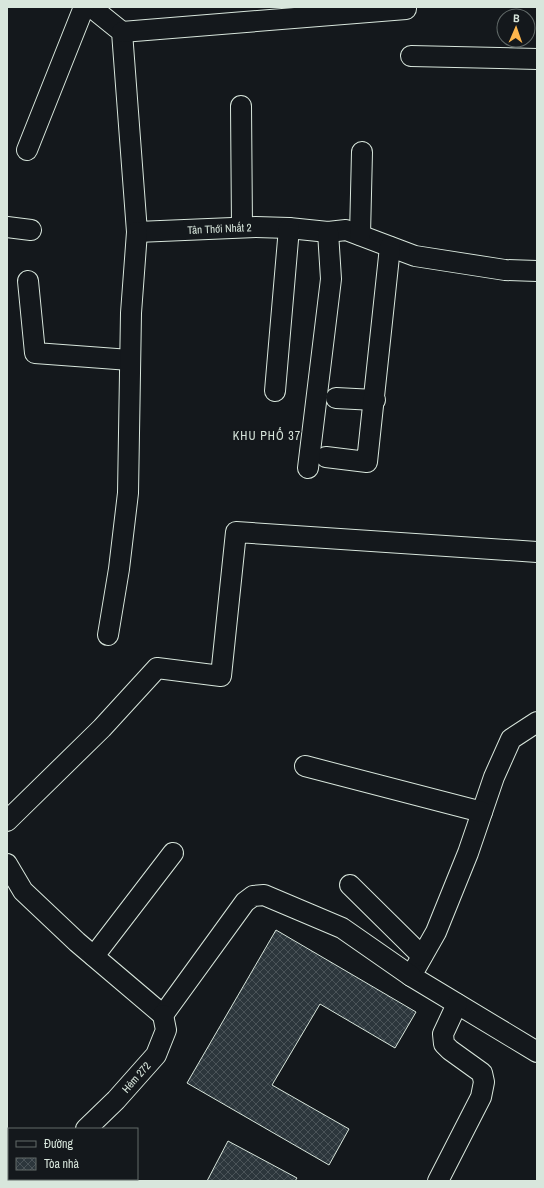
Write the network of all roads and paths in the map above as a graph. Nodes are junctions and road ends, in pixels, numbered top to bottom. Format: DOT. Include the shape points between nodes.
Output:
graph roads {
  1 [pos="84,7"];
  2 [pos="91,7"];
  3 [pos="406,9"];
  4 [pos="272,13"];
  5 [pos="122,32"];
  6 [pos="411,56"];
  7 [pos="537,58"];
  8 [pos="241,106"];
  9 [pos="27,150"];
  10 [pos="362,152"];
  11 [pos="7,227"];
  12 [pos="242,227"];
  13 [pos="289,228"];
  14 [pos="31,230"];
  15 [pos="136,232"];
  16 [pos="328,232"];
  17 [pos="360,235"];
  18 [pos="390,247"];
  19 [pos="537,271"];
  20 [pos="28,281"];
  21 [pos="130,360"];
  22 [pos="275,391"];
  23 [pos="336,398"];
  24 [pos="375,400"];
  25 [pos="326,457"];
  26 [pos="308,468"];
  27 [pos="537,552"];
  28 [pos="108,635"];
  29 [pos="537,722"];
  30 [pos="306,766"];
  31 [pos="482,812"];
  32 [pos="7,821"];
  33 [pos="173,852"];
  34 [pos="7,864"];
  35 [pos="350,885"];
  36 [pos="94,956"];
  37 [pos="422,956"];
  38 [pos="411,976"];
  39 [pos="457,1004"];
  40 [pos="163,1015"];
  41 [pos="537,1052"];
  42 [pos="87,1128"];
  43 [pos="438,1181"];
  1 -- 9 [label="street"];
  2 -- 5 [label="street"];
  3 -- 4 [label="street"];
  4 -- 5 [label="street"];
  5 -- 15 [label="street"];
  6 -- 7 [label="street"];
  8 -- 12 [label="street"];
  10 -- 17 [label="street"];
  11 -- 14 [label="street"];
  12 -- 13 [label="street, Tân Thới Nhất 2"];
  12 -- 15 [label="street, Tân Thới Nhất 2"];
  13 -- 16 [label="street, Tân Thới Nhất 2"];
  13 -- 22 [label="street"];
  15 -- 21 [label="street"];
  16 -- 17 [label="street, Tân Thới Nhất 2" via="346,230"];
  16 -- 26 [label="street" via="331,279"];
  17 -- 18 [label="street, Tân Thới Nhất 2"];
  18 -- 19 [label="street, Tân Thới Nhất 2" via="415,256 505,270"];
  18 -- 24 [label="street"];
  20 -- 21 [label="street" via="35,353"];
  21 -- 28 [label="street" via="128,493 120,569"];
  23 -- 24 [label="street"];
  24 -- 25 [label="street" via="367,462"];
  27 -- 32 [label="street" via="236,532 221,676 158,668 102,728"];
  29 -- 31 [label="street" via="511,739"];
  30 -- 31 [label="street"];
  31 -- 37 [label="street" via="436,932"];
  33 -- 36 [label="street"];
  34 -- 36 [label="street" via="23,891"];
  35 -- 37 [label="street"];
  36 -- 40 [label="street"];
  37 -- 38 [label="street"];
  38 -- 39 [label="street"];
  38 -- 40 [label="street" via="342,928 264,895 253,896 245,902"];
  39 -- 41 [label="street"];
  39 -- 43 [label="street" via="443,1034 444,1044 482,1073 484,1082 481,1097"];
  40 -- 42 [label="street, Hẻm 272" via="166,1030 156,1055"];
}
